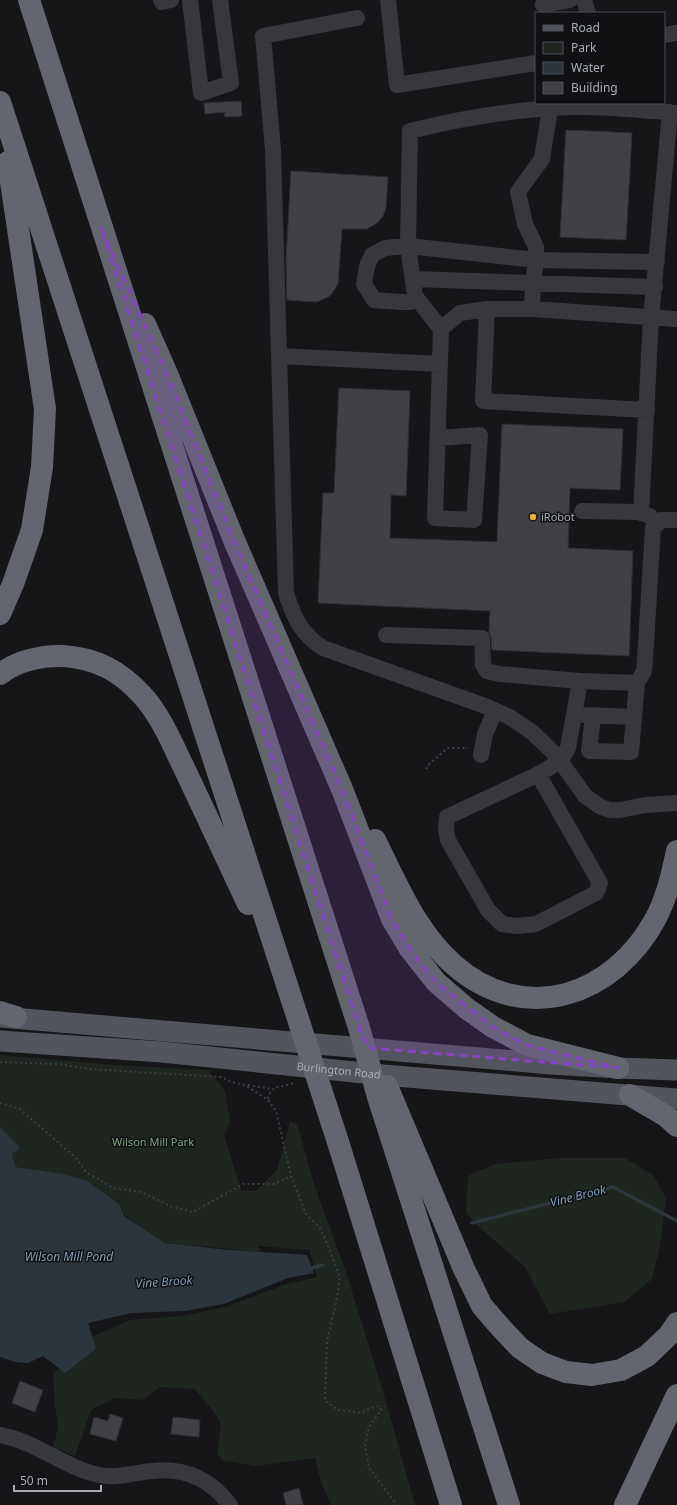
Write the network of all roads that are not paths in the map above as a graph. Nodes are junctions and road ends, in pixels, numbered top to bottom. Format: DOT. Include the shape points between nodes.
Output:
graph roads {
  1 [pos="29,0"];
  2 [pos="161,0"];
  3 [pos="171,0"];
  4 [pos="190,0"];
  5 [pos="220,0"];
  6 [pos="388,0"];
  7 [pos="570,0"];
  8 [pos="584,0"];
  9 [pos="543,6"];
  10 [pos="588,12"];
  11 [pos="357,18"];
  12 [pos="677,33"];
  13 [pos="665,35"];
  14 [pos="535,64"];
  15 [pos="0,102"];
  16 [pos="0,105"];
  17 [pos="550,109"];
  18 [pos="673,113"];
  19 [pos="101,228"];
  20 [pos="408,246"];
  21 [pos="536,260"];
  22 [pos="657,262"];
  23 [pos="412,279"];
  24 [pos="533,284"];
  25 [pos="655,287"];
  26 [pos="415,296"];
  27 [pos="487,309"];
  28 [pos="532,309"];
  29 [pos="651,318"];
  30 [pos="677,319"];
  31 [pos="441,328"];
  32 [pos="278,356"];
  33 [pos="440,364"];
  34 [pos="647,410"];
  35 [pos="438,438"];
  36 [pos="582,511"];
  37 [pos="642,513"];
  38 [pos="661,520"];
  39 [pos="677,520"];
  40 [pos="0,614"];
  41 [pos="386,635"];
  42 [pos="0,674"];
  43 [pos="580,680"];
  44 [pos="637,683"];
  45 [pos="495,710"];
  46 [pos="574,714"];
  47 [pos="593,716"];
  48 [pos="634,717"];
  49 [pos="482,750"];
  50 [pos="561,760"];
  51 [pos="538,774"];
  52 [pos="342,790"];
  53 [pos="677,803"];
  54 [pos="677,851"];
  55 [pos="289,993"];
  56 [pos="5,1015"];
  57 [pos="0,1041"];
  58 [pos="671,1066"];
  59 [pos="618,1068"];
  60 [pos="630,1095"];
  61 [pos="386,1099"];
  62 [pos="677,1099"];
  63 [pos="677,1126"];
  64 [pos="677,1323"];
  65 [pos="677,1395"];
  66 [pos="0,1435"];
  67 [pos="230,1505"];
  68 [pos="451,1505"];
  69 [pos="510,1505"];
  70 [pos="625,1505"];
  1 -- 19 [label="highway"];
  2 -- 3 [label="street"];
  4 -- 5 [label="street" via="201,94 230,83"];
  6 -- 14 [label="street" via="397,85"];
  7 -- 9 [label="street"];
  8 -- 10 [label="street"];
  11 -- 32 [label="street" via="263,36 273,150"];
  12 -- 13 [label="street"];
  15 -- 55 [label="highway"];
  16 -- 40 [label="highway" via="45,409 42,467 32,530 14,584"];
  17 -- 18 [label="street" via="598,107"];
  17 -- 20 [label="street" via="482,116 410,131"];
  17 -- 21 [label="street" via="542,159 518,192 525,224 536,247"];
  18 -- 22 [label="street"];
  19 -- 52 [label="highway" via="168,376 234,540"];
  19 -- 61 [label="highway" via="360,1032"];
  20 -- 21 [label="street"];
  20 -- 23 [label="street"];
  20 -- 26 [label="street" via="385,248 372,255 364,284 374,300 410,302"];
  21 -- 22 [label="street"];
  21 -- 24 [label="street"];
  22 -- 25 [label="street"];
  23 -- 24 [label="street"];
  23 -- 26 [label="street"];
  24 -- 25 [label="street"];
  24 -- 28 [label="street"];
  25 -- 29 [label="street"];
  26 -- 31 [label="street"];
  27 -- 28 [label="street"];
  27 -- 31 [label="street" via="460,313"];
  27 -- 34 [label="street" via="482,401"];
  28 -- 29 [label="street"];
  29 -- 30 [label="street"];
  29 -- 34 [label="street"];
  31 -- 33 [label="street"];
  32 -- 33 [label="street"];
  32 -- 45 [label="street" via="286,593 293,614 308,638 324,648"];
  33 -- 35 [label="street"];
  34 -- 37 [label="street"];
  35 -- 35 [label="street" via="435,518 474,520 480,435"];
  36 -- 37 [label="street"];
  37 -- 38 [label="street"];
  38 -- 39 [label="street"];
  38 -- 44 [label="street" via="653,528 644,670"];
  41 -- 43 [label="street" via="482,638 483,665 487,671"];
  42 -- 55 [label="highway" via="28,660 54,656 80,657 104,665 143,696 164,727"];
  43 -- 44 [label="street"];
  43 -- 46 [label="street"];
  44 -- 48 [label="street"];
  45 -- 49 [label="street" via="485,734"];
  45 -- 50 [label="street" via="532,732"];
  46 -- 47 [label="street"];
  46 -- 50 [label="street" via="568,748"];
  47 -- 48 [label="street"];
  47 -- 48 [label="street" via="589,751 631,752"];
  50 -- 51 [label="street"];
  50 -- 53 [label="street" via="585,796 601,807 620,810"];
  51 -- 51 [label="street" via="600,883 596,893 536,924 502,924 488,910 448,840 446,817"];
  52 -- 54 [label="highway" via="362,813 404,899 432,943 472,979 511,996 534,998 576,991 598,981 622,964 642,940 656,917 665,897"];
  52 -- 59 [label="highway" via="392,919 410,949 436,982 493,1027 527,1045"];
  55 -- 68 [label="highway"];
  56 -- 59 [label="main road"];
  57 -- 60 [label="main road, Burlington Road" via="162,1052 376,1075"];
  58 -- 59 [label="main road"];
  60 -- 62 [label="main road, Burlington Road"];
  60 -- 63 [label="highway" via="666,1116"];
  61 -- 64 [label="highway" via="482,1306 520,1348 542,1362 566,1372 592,1375 621,1370 647,1356 669,1336"];
  61 -- 69 [label="highway"];
  65 -- 70 [label="highway"];
  66 -- 67 [label="street" via="18,1440 99,1475 127,1475 154,1470 190,1474 214,1487"];
}
